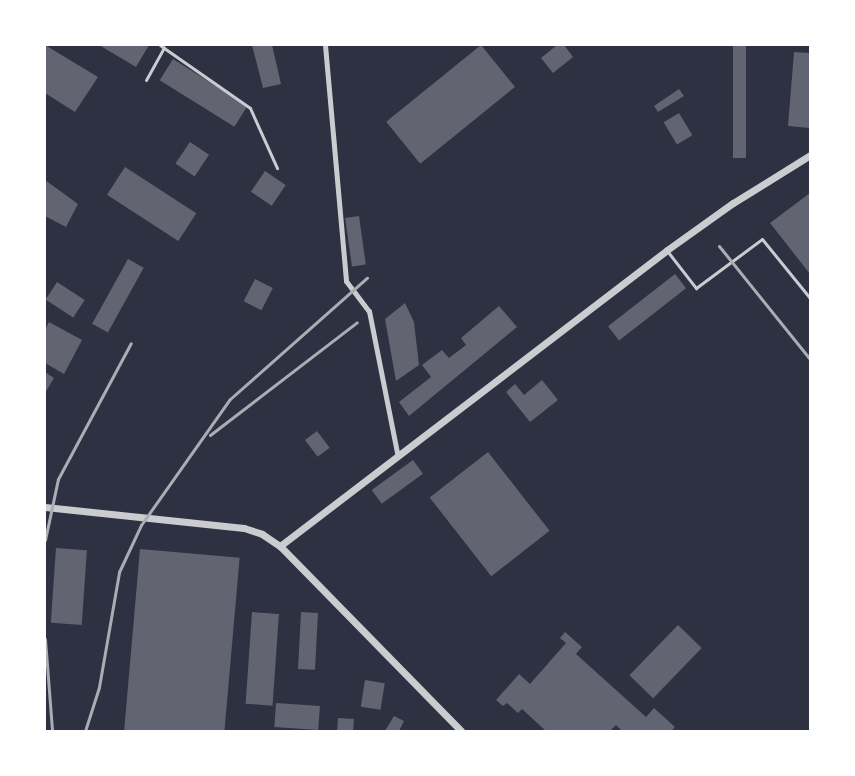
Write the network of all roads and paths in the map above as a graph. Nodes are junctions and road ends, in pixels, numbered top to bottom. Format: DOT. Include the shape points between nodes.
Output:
graph roads {
  1 [pos="325,45"];
  2 [pos="162,46"];
  3 [pos="146,80"];
  4 [pos="810,155"];
  5 [pos="277,168"];
  6 [pos="667,250"];
  7 [pos="810,298"];
  8 [pos="397,453"];
  9 [pos="45,507"];
  10 [pos="280,546"];
  11 [pos="461,731"];
  1 -- 8 [label="street" via="346,281 369,311"];
  2 -- 3 [label="lane"];
  2 -- 5 [label="lane" via="250,108"];
  4 -- 6 [label="street" via="733,202"];
  6 -- 7 [label="lane" via="696,288 762,238"];
  6 -- 8 [label="street"];
  8 -- 10 [label="street"];
  9 -- 10 [label="street" via="244,528"];
  10 -- 11 [label="street"];
}
